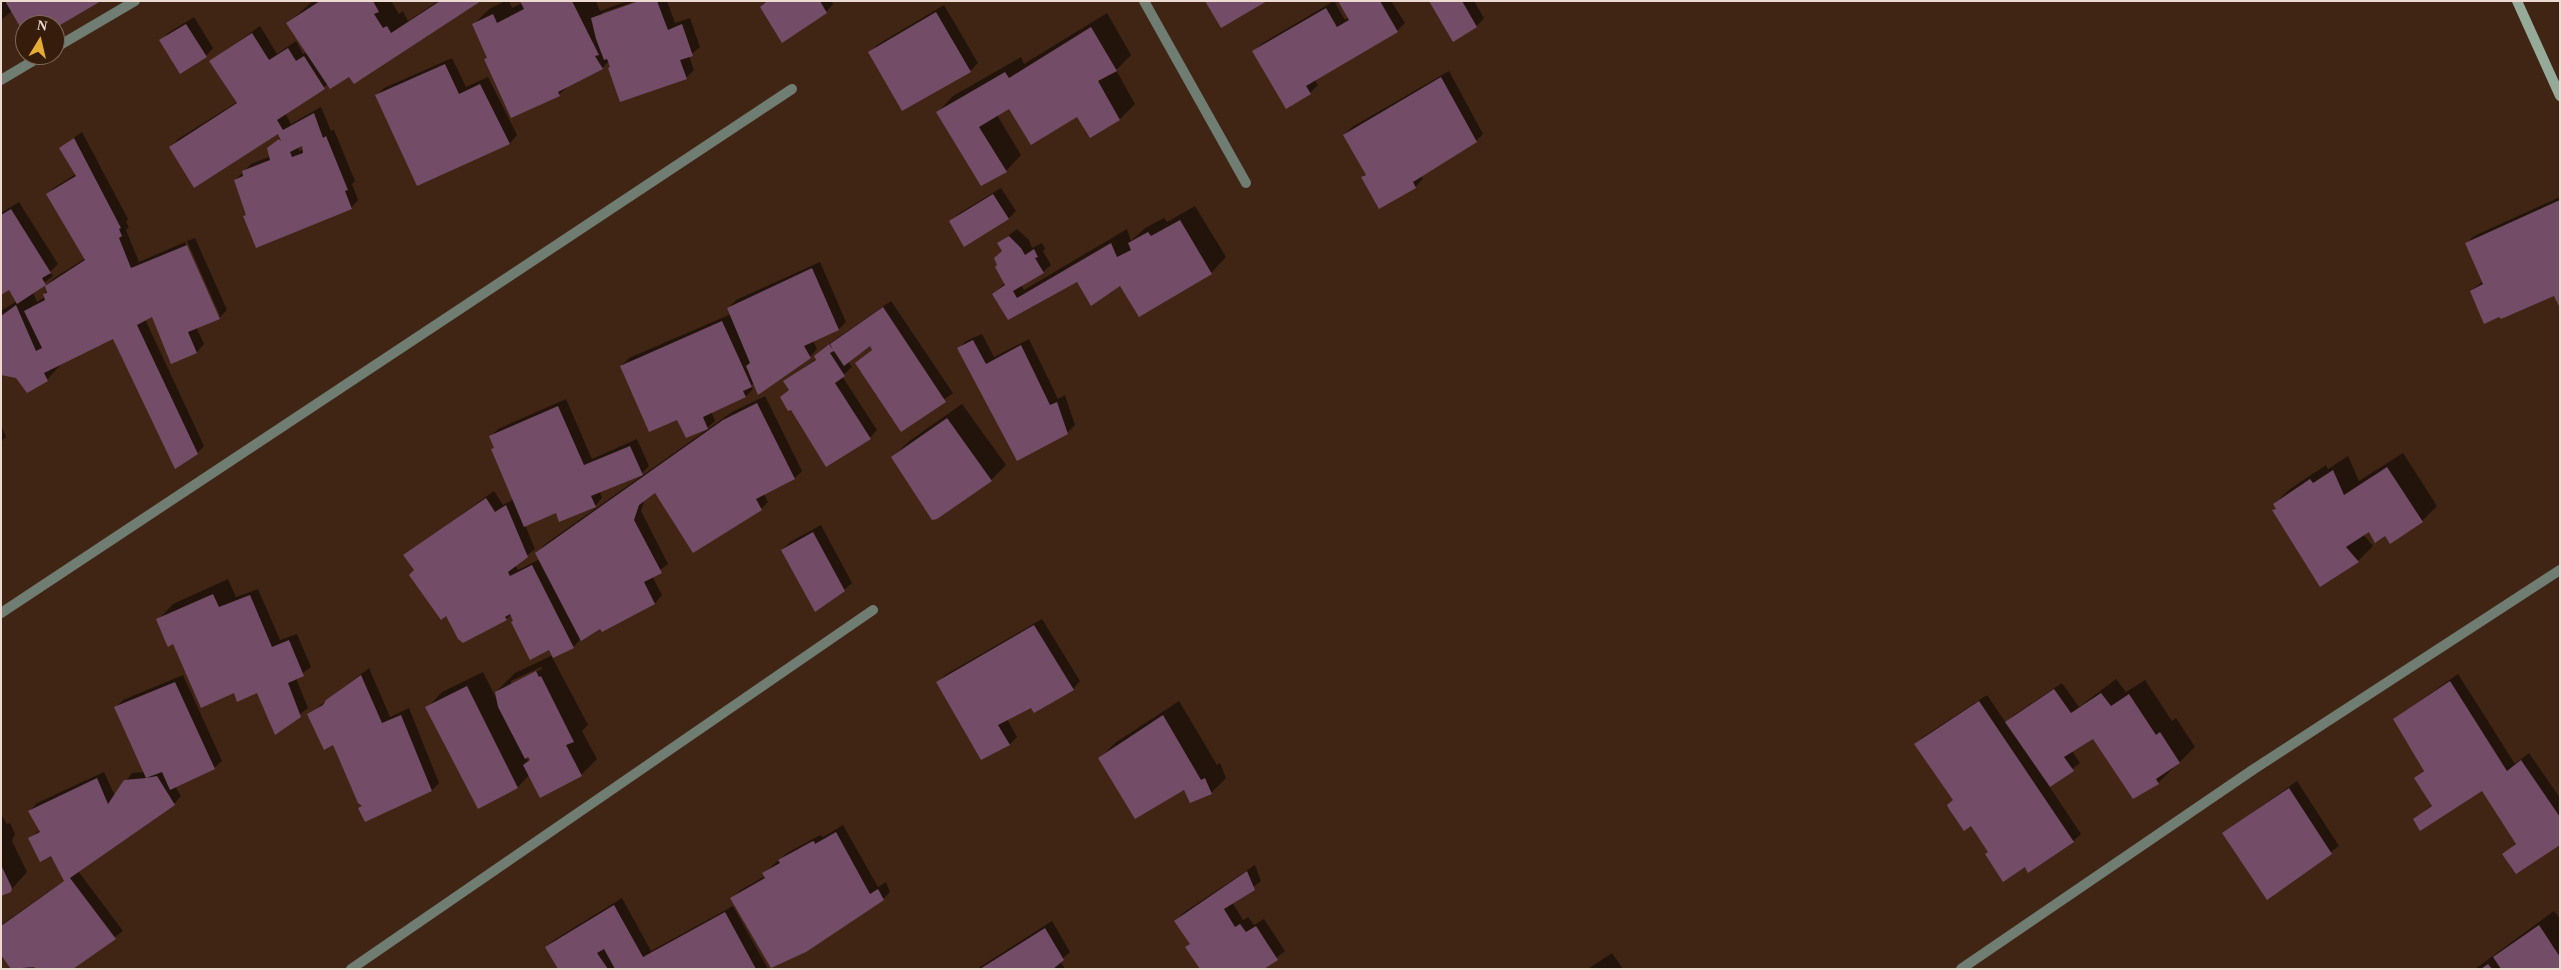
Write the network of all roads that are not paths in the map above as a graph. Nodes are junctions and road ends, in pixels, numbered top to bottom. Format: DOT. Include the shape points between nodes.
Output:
graph roads {
  1 [pos="135,1"];
  2 [pos="1144,1"];
  3 [pos="2517,1"];
  4 [pos="65,42"];
  5 [pos="26,65"];
  6 [pos="1,80"];
  7 [pos="792,89"];
  8 [pos="2560,96"];
  9 [pos="1246,183"];
  10 [pos="2560,570"];
  11 [pos="872,610"];
  12 [pos="1,613"];
  13 [pos="351,969"];
  14 [pos="1961,969"];
  1 -- 4 [label="street"];
  2 -- 9 [label="street"];
  3 -- 8 [label="street"];
  5 -- 6 [label="street"];
  7 -- 12 [label="street"];
  10 -- 14 [label="street" via="2254,769"];
  11 -- 13 [label="street"];
}
